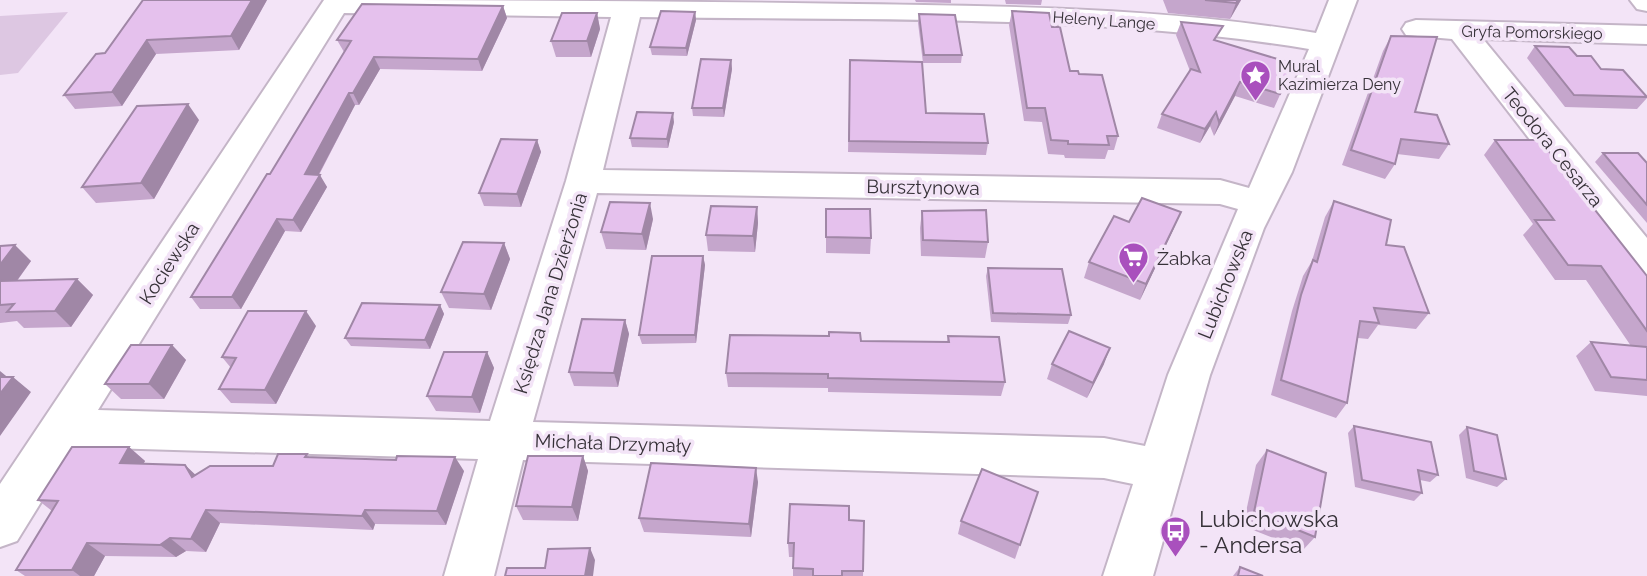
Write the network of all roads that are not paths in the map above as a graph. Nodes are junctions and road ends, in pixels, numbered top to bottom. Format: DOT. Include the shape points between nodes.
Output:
graph roads {
  1 [pos="1343,0"];
  2 [pos="337,2"];
  3 [pos="629,5"];
  4 [pos="1416,29"];
  5 [pos="1460,30"];
  6 [pos="1647,35"];
  7 [pos="1326,43"];
  8 [pos="583,181"];
  9 [pos="1260,203"];
  10 [pos="1647,264"];
  11 [pos="63,428"];
  12 [pos="506,440"];
  13 [pos="1161,469"];
  14 [pos="0,525"];
  15 [pos="468,576"];
  16 [pos="1128,576"];
  1 -- 7 [label="street, Lubichowska"];
  2 -- 3 [label="street, Heleny Lange"];
  2 -- 11 [label="street, Kociewska"];
  3 -- 7 [label="street, Heleny Lange" via="1073,16"];
  3 -- 8 [label="street, Księdza Jana Dzierżonia"];
  4 -- 5 [label="street, Gryfa Pomorskiego"];
  5 -- 6 [label="street, Gryfa Pomorskiego"];
  5 -- 10 [label="street, Teodora Cesarza"];
  7 -- 9 [label="street, Lubichowska"];
  8 -- 9 [label="street, Bursztynowa" via="1220,192"];
  8 -- 12 [label="street, Księdza Jana Dzierżonia"];
  9 -- 13 [label="street, Lubichowska" via="1189,375"];
  11 -- 12 [label="street, Michała Drzymały"];
  11 -- 14 [label="street, Kociewska"];
  12 -- 13 [label="street, Michała Drzymały" via="1104,458"];
  12 -- 15 [label="street, Księdza Jana Dzierżonia"];
  13 -- 16 [label="street, Lubichowska"];
}
